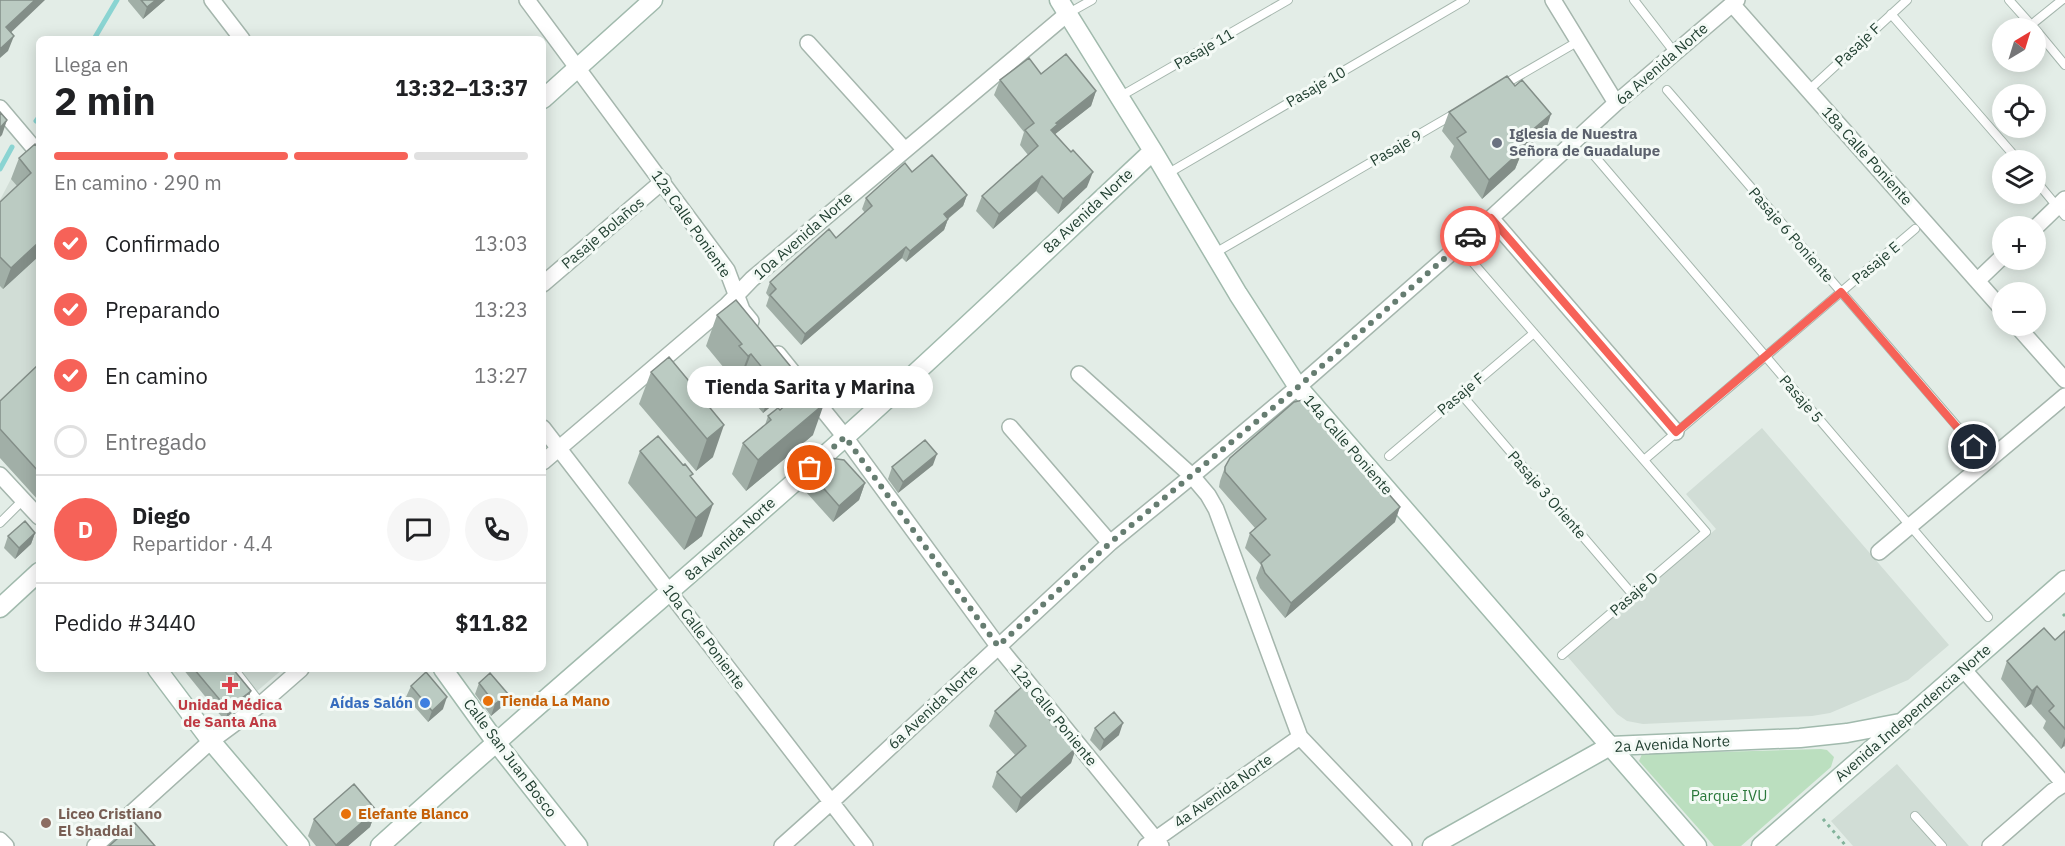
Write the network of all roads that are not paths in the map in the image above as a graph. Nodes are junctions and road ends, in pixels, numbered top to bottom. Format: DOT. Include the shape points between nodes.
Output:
graph roads {
  1 [pos="212,0"];
  2 [pos="527,0"];
  3 [pos="653,0"];
  4 [pos="1092,0"];
  5 [pos="1288,0"];
  6 [pos="1465,0"];
  7 [pos="1634,0"];
  8 [pos="1907,0"];
  9 [pos="2009,0"];
  10 [pos="2062,0"];
  11 [pos="1554,1"];
  12 [pos="1732,1"];
  13 [pos="1063,7"];
  14 [pos="1891,14"];
  15 [pos="2025,18"];
  16 [pos="2044,18"];
  17 [pos="241,36"];
  18 [pos="1577,42"];
  19 [pos="2046,42"];
  20 [pos="808,43"];
  21 [pos="1675,53"];
  22 [pos="2065,65"];
  23 [pos="576,68"];
  24 [pos="1494,90"];
  25 [pos="1666,90"];
  26 [pos="1809,90"];
  27 [pos="546,96"];
  28 [pos="1119,97"];
  29 [pos="1616,103"];
  30 [pos="0,108"];
  31 [pos="1463,108"];
  32 [pos="904,149"];
  33 [pos="36,150"];
  34 [pos="2009,150"];
  35 [pos="1153,151"];
  36 [pos="1592,153"];
  37 [pos="1167,174"];
  38 [pos="663,182"];
  39 [pos="2046,191"];
  40 [pos="2063,207"];
  41 [pos="1491,218"];
  42 [pos="2046,220"];
  43 [pos="1916,229"];
  44 [pos="1215,254"];
  45 [pos="1469,258"];
  46 [pos="1992,267"];
  47 [pos="1978,280"];
  48 [pos="546,281"];
  49 [pos="1841,292"];
  50 [pos="736,296"];
  51 [pos="1992,297"];
  52 [pos="1533,333"];
  53 [pos="2026,336"];
  54 [pos="1765,356"];
  55 [pos="1080,374"];
  56 [pos="2065,380"];
  57 [pos="1298,387"];
  58 [pos="1461,394"];
  59 [pos="2065,396"];
  60 [pos="1010,427"];
  61 [pos="546,432"];
  62 [pos="1676,432"];
  63 [pos="845,437"];
  64 [pos="559,448"];
  65 [pos="1389,456"];
  66 [pos="546,459"];
  67 [pos="1644,460"];
  68 [pos="1987,461"];
  69 [pos="0,475"];
  70 [pos="1192,476"];
  71 [pos="23,500"];
  72 [pos="36,514"];
  73 [pos="0,523"];
  74 [pos="1910,526"];
  75 [pos="1110,543"];
  76 [pos="1878,552"];
  77 [pos="36,575"];
  78 [pos="2065,580"];
  79 [pos="670,592"];
  80 [pos="1633,595"];
  81 [pos="0,608"];
  82 [pos="1988,617"];
  83 [pos="998,646"];
  84 [pos="1562,655"];
  85 [pos="1963,669"];
  86 [pos="159,672"];
  87 [pos="236,672"];
  88 [pos="298,672"];
  89 [pos="445,672"];
  90 [pos="261,704"];
  91 [pos="1900,723"];
  92 [pos="1300,737"];
  93 [pos="211,741"];
  94 [pos="495,741"];
  95 [pos="1610,746"];
  96 [pos="2065,784"];
  97 [pos="830,803"];
  98 [pos="1915,816"];
  99 [pos="0,840"];
  100 [pos="1154,843"];
  101 [pos="6,846"];
  102 [pos="95,846"];
  103 [pos="300,846"];
  104 [pos="380,846"];
  105 [pos="578,846"];
  106 [pos="782,846"];
  107 [pos="865,846"];
  108 [pos="1404,846"];
  109 [pos="1432,846"];
  110 [pos="1697,846"];
  111 [pos="1761,846"];
  112 [pos="1941,846"];
  113 [pos="1990,846"];
  1 -- 17 [label="street"];
  2 -- 23 [label="street, 12a Calle Poniente"];
  3 -- 23 [label="street"];
  4 -- 13 [label="lane"];
  5 -- 28 [label="lane, Pasaje 11"];
  6 -- 37 [label="lane, Pasaje 10"];
  7 -- 21 [label="lane"];
  8 -- 14 [label="lane, Pasaje F"];
  9 -- 15 [label="lane"];
  10 -- 16 [label="lane"];
  11 -- 18 [label="street"];
  12 -- 21 [label="street, 6a Avenida Norte"];
  12 -- 26 [label="street, 18a Calle Poniente"];
  13 -- 28 [label="street, 14a Calle Poniente"];
  13 -- 32 [label="street, 10a Avenida Norte"];
  14 -- 26 [label="lane, Pasaje F"];
  14 -- 34 [label="lane"];
  18 -- 24 [label="lane"];
  18 -- 29 [label="street"];
  19 -- 22 [label="lane"];
  20 -- 32 [label="street"];
  21 -- 29 [label="street, 6a Avenida Norte"];
  23 -- 27 [label="street"];
  23 -- 38 [label="street, 12a Calle Poniente"];
  25 -- 49 [label="lane, Pasaje 6 Poniente"];
  26 -- 47 [label="street, 18a Calle Poniente"];
  28 -- 35 [label="street, 14a Calle Poniente"];
  29 -- 41 [label="street, 6a Avenida Norte"];
  30 -- 33 [label="street"];
  31 -- 44 [label="lane, Pasaje 9"];
  32 -- 50 [label="street, 10a Avenida Norte"];
  35 -- 37 [label="street, 14a Calle Poniente"];
  35 -- 63 [label="street, 8a Avenida Norte"];
  36 -- 54 [label="lane, Pasaje 5"];
  37 -- 44 [label="street, 14a Calle Poniente"];
  38 -- 48 [label="street, Pasaje Bolaños"];
  38 -- 50 [label="street, 12a Calle Poniente" via="727,270"];
  39 -- 40 [label="lane"];
  40 -- 42 [label="street"];
  41 -- 57 [label="street, 6a Avenida Norte"];
  41 -- 62 [label="street"];
  43 -- 49 [label="lane, Pasaje E"];
  44 -- 57 [label="street, 14a Calle Poniente"];
  45 -- 52 [label="lane"];
  46 -- 47 [label="street"];
  47 -- 51 [label="street, 18a Calle Poniente"];
  49 -- 54 [label="lane, Pasaje E"];
  49 -- 68 [label="lane, Pasaje 6 Poniente"];
  50 -- 63 [label="street, 12a Calle Poniente" via="742,310"];
  50 -- 64 [label="street, 10a Avenida Norte"];
  52 -- 58 [label="lane, Pasaje F"];
  52 -- 67 [label="lane"];
  53 -- 56 [label="street"];
  54 -- 62 [label="lane, Pasaje E"];
  54 -- 74 [label="lane, Pasaje 5"];
  55 -- 70 [label="street"];
  57 -- 70 [label="street, 6a Avenida Norte"];
  57 -- 95 [label="street, 14a Calle Poniente"];
  58 -- 65 [label="lane, Pasaje F"];
  58 -- 80 [label="lane, Pasaje 3 Oriente"];
  59 -- 68 [label="street"];
  60 -- 75 [label="street"];
  61 -- 64 [label="street, 10a Calle Poniente"];
  62 -- 67 [label="lane, Pasaje E"];
  63 -- 79 [label="street, 8a Avenida Norte"];
  63 -- 83 [label="street, 12a Calle Poniente"];
  64 -- 66 [label="street, 10a Avenida Norte"];
  64 -- 79 [label="street, 10a Calle Poniente"];
  67 -- 80 [label="lane, Pasaje D" via="1706,532"];
  68 -- 74 [label="street"];
  69 -- 71 [label="street"];
  70 -- 75 [label="street, 6a Avenida Norte"];
  70 -- 92 [label="street" via="1216,509"];
  71 -- 72 [label="street"];
  71 -- 73 [label="lane"];
  74 -- 76 [label="street"];
  74 -- 82 [label="lane, Pasaje 5"];
  75 -- 83 [label="street, 6a Avenida Norte"];
  77 -- 81 [label="street"];
  78 -- 85 [label="street, Avenida Independencia Norte"];
  79 -- 94 [label="street, 8a Avenida Norte"];
  79 -- 97 [label="street, 10a Calle Poniente"];
  80 -- 84 [label="lane, Pasaje D"];
  83 -- 97 [label="street, 6a Avenida Norte"];
  83 -- 100 [label="street, 12a Calle Poniente"];
  85 -- 91 [label="street, Avenida Independencia Norte"];
  85 -- 96 [label="street"];
  86 -- 93 [label="street"];
  87 -- 90 [label="lane"];
  88 -- 90 [label="street"];
  89 -- 94 [label="street, Calle San Juan Bosco"];
  90 -- 93 [label="street"];
  91 -- 95 [label="street, 2a Avenida Norte" via="1800,738"];
  91 -- 111 [label="street, Avenida Independencia Norte"];
  92 -- 100 [label="street, 4a Avenida Norte"];
  92 -- 108 [label="street"];
  93 -- 102 [label="street"];
  93 -- 103 [label="street"];
  94 -- 104 [label="street, 8a Avenida Norte"];
  94 -- 105 [label="street, Calle San Juan Bosco"];
  95 -- 109 [label="street, 2a Avenida Norte"];
  95 -- 110 [label="street, 14a Calle Poniente"];
  96 -- 113 [label="street"];
  97 -- 106 [label="street, 6a Avenida Norte"];
  97 -- 107 [label="street, 10a Calle Poniente"];
  98 -- 112 [label="lane"];
  99 -- 101 [label="street"];
}
